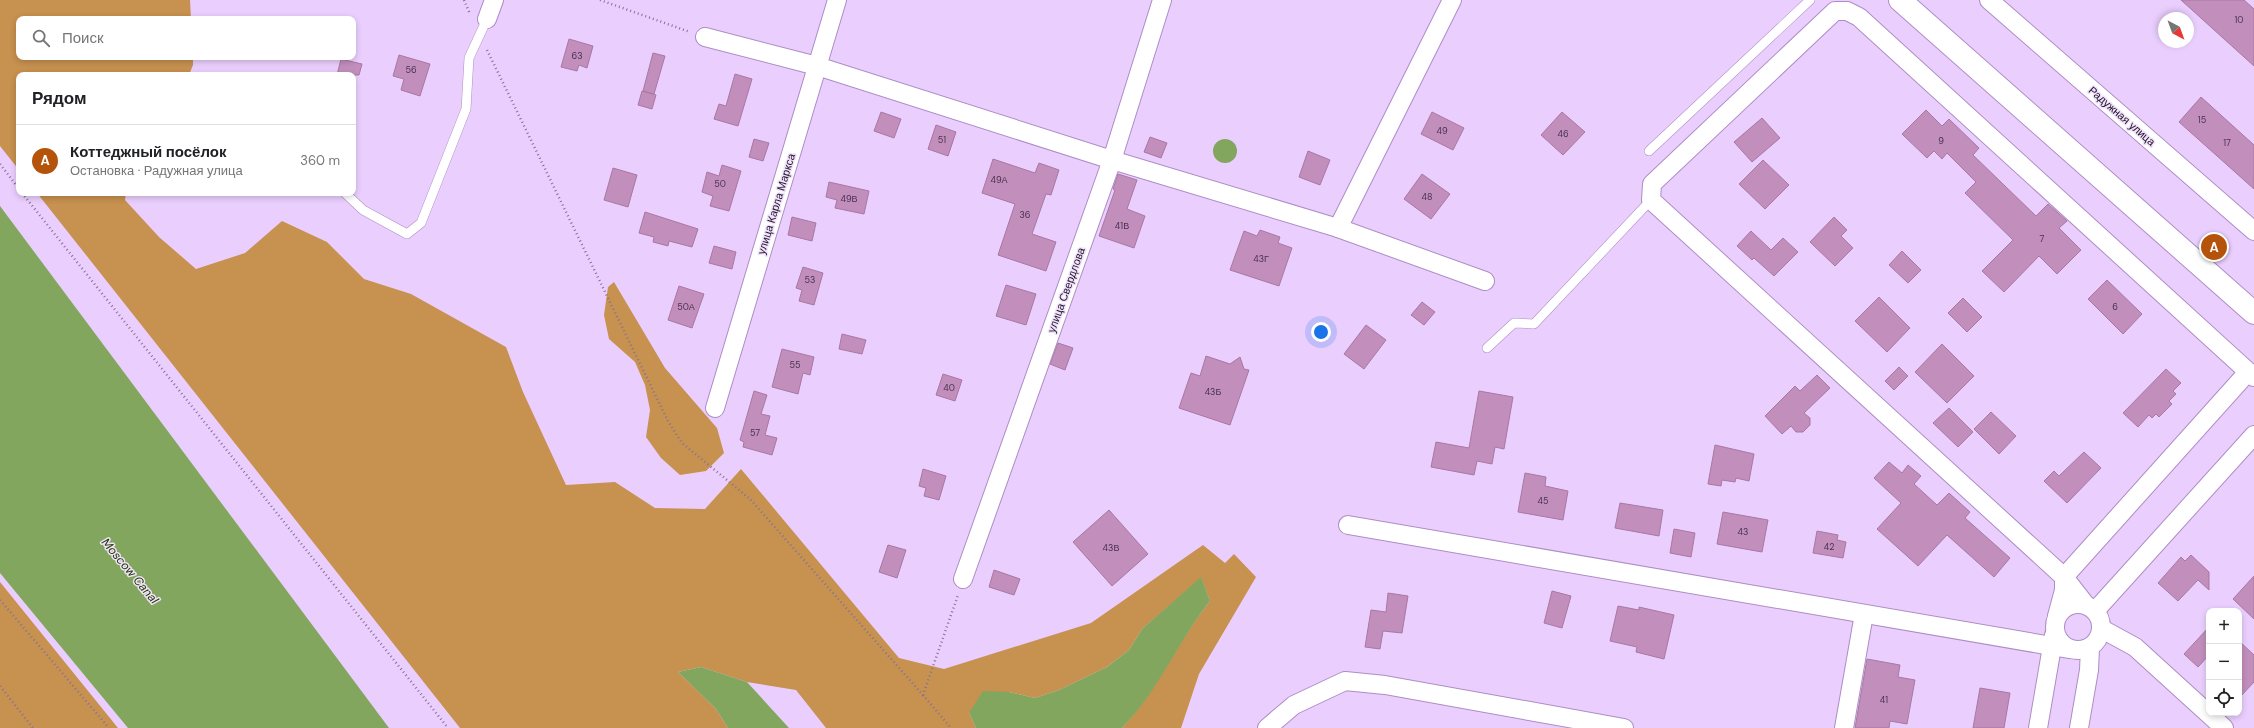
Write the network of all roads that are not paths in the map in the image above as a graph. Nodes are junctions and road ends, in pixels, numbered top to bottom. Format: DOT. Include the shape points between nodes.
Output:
graph roads {
  1 [pos="494,0"];
  2 [pos="837,0"];
  3 [pos="1162,0"];
  4 [pos="1452,0"];
  5 [pos="1810,0"];
  6 [pos="1901,0"];
  7 [pos="1989,0"];
  8 [pos="487,19"];
  9 [pos="705,37"];
  10 [pos="817,66"];
  11 [pos="1649,151"];
  12 [pos="1112,160"];
  13 [pos="348,196"];
  14 [pos="1650,200"];
  15 [pos="1338,228"];
  16 [pos="2254,231"];
  17 [pos="1486,282"];
  18 [pos="2254,313"];
  19 [pos="1487,348"];
  20 [pos="2251,375"];
  21 [pos="715,408"];
  22 [pos="2254,435"];
  23 [pos="1348,525"];
  24 [pos="2064,577"];
  25 [pos="963,579"];
  26 [pos="2090,608"];
  27 [pos="1864,614"];
  28 [pos="2102,629"];
  29 [pos="2055,631"];
  30 [pos="2090,648"];
  31 [pos="1267,728"];
  32 [pos="1624,728"];
  33 [pos="1844,728"];
  34 [pos="2038,728"];
  35 [pos="2079,728"];
  36 [pos="2224,728"];
  1 -- 8 [label="street"];
  2 -- 10 [label="street, улица Карла Маркса"];
  3 -- 12 [label="street, улица Свердлова"];
  4 -- 15 [label="street"];
  5 -- 11 [label="lane"];
  6 -- 18 [label="main road"];
  7 -- 16 [label="street, Радужная улица"];
  8 -- 13 [label="lane" via="469,58 466,109 421,223 407,234 363,210"];
  9 -- 10 [label="street"];
  10 -- 12 [label="street"];
  10 -- 21 [label="street, улица Карла Маркса"];
  12 -- 15 [label="street"];
  12 -- 25 [label="street, улица Свердлова"];
  14 -- 19 [label="lane" via="1534,324 1514,323"];
  14 -- 20 [label="street" via="1652,184 1835,11 1847,11 1859,17"];
  14 -- 24 [label="street"];
  15 -- 17 [label="street"];
  20 -- 24 [label="street"];
  22 -- 26 [label="street"];
  23 -- 27 [label="street"];
  24 -- 26 [label="street"];
  24 -- 29 [label="street" via="2064,590"];
  26 -- 28 [label="street" via="2102,622"];
  26 -- 29 [label="street" via="2069,605"];
  27 -- 29 [label="street"];
  27 -- 33 [label="street"];
  28 -- 30 [label="street" via="2096,643"];
  28 -- 36 [label="street" via="2135,648"];
  29 -- 30 [label="street" via="2063,645 2069,649 2076,651"];
  29 -- 34 [label="street"];
  30 -- 35 [label="street" via="2089,670"];
  31 -- 32 [label="street" via="1294,705 1345,681 1385,685"];
}
